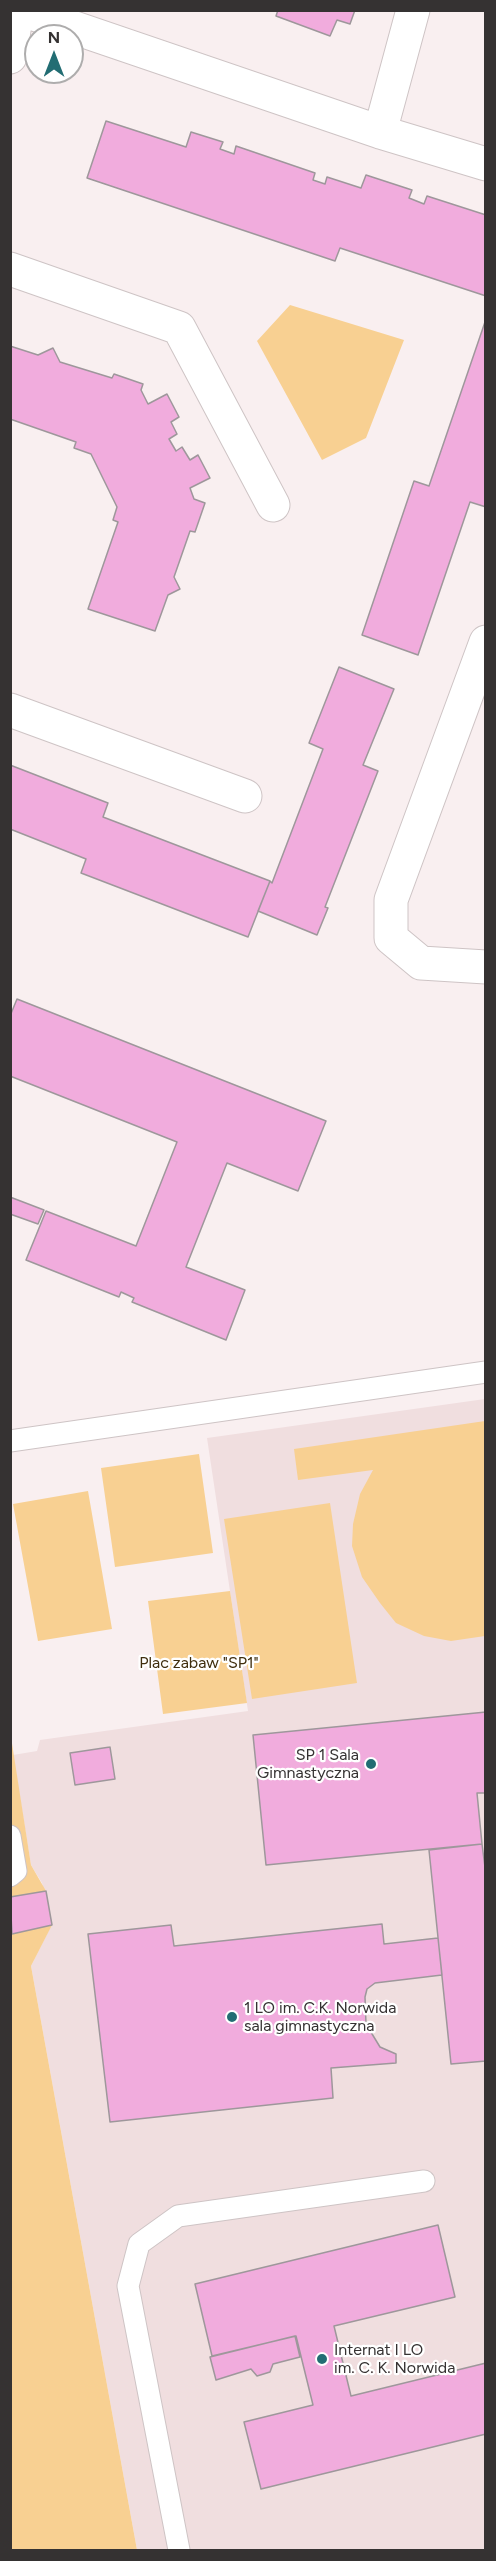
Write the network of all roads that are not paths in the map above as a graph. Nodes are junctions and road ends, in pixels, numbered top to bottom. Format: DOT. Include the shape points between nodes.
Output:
graph roads {
  1 [pos="20,10"];
  2 [pos="413,10"];
  3 [pos="10,57"];
  4 [pos="380,132"];
  5 [pos="486,164"];
  6 [pos="10,269"];
  7 [pos="273,505"];
  8 [pos="486,642"];
  9 [pos="10,710"];
  10 [pos="245,796"];
  11 [pos="486,967"];
  12 [pos="486,1372"];
  13 [pos="10,1441"];
  14 [pos="10,1836"];
  15 [pos="10,1876"];
  16 [pos="424,2181"];
  17 [pos="179,2550"];
  1 -- 3 [label="street"];
  1 -- 4 [label="street"];
  2 -- 4 [label="street"];
  4 -- 5 [label="street"];
  6 -- 7 [label="street" via="179,328"];
  8 -- 11 [label="street" via="391,900 391,938 421,963"];
  9 -- 10 [label="street"];
  12 -- 13 [label="lane"];
  14 -- 15 [label="lane" via="16,1871"];
  16 -- 17 [label="lane" via="178,2216 139,2244 128,2286"];
}
